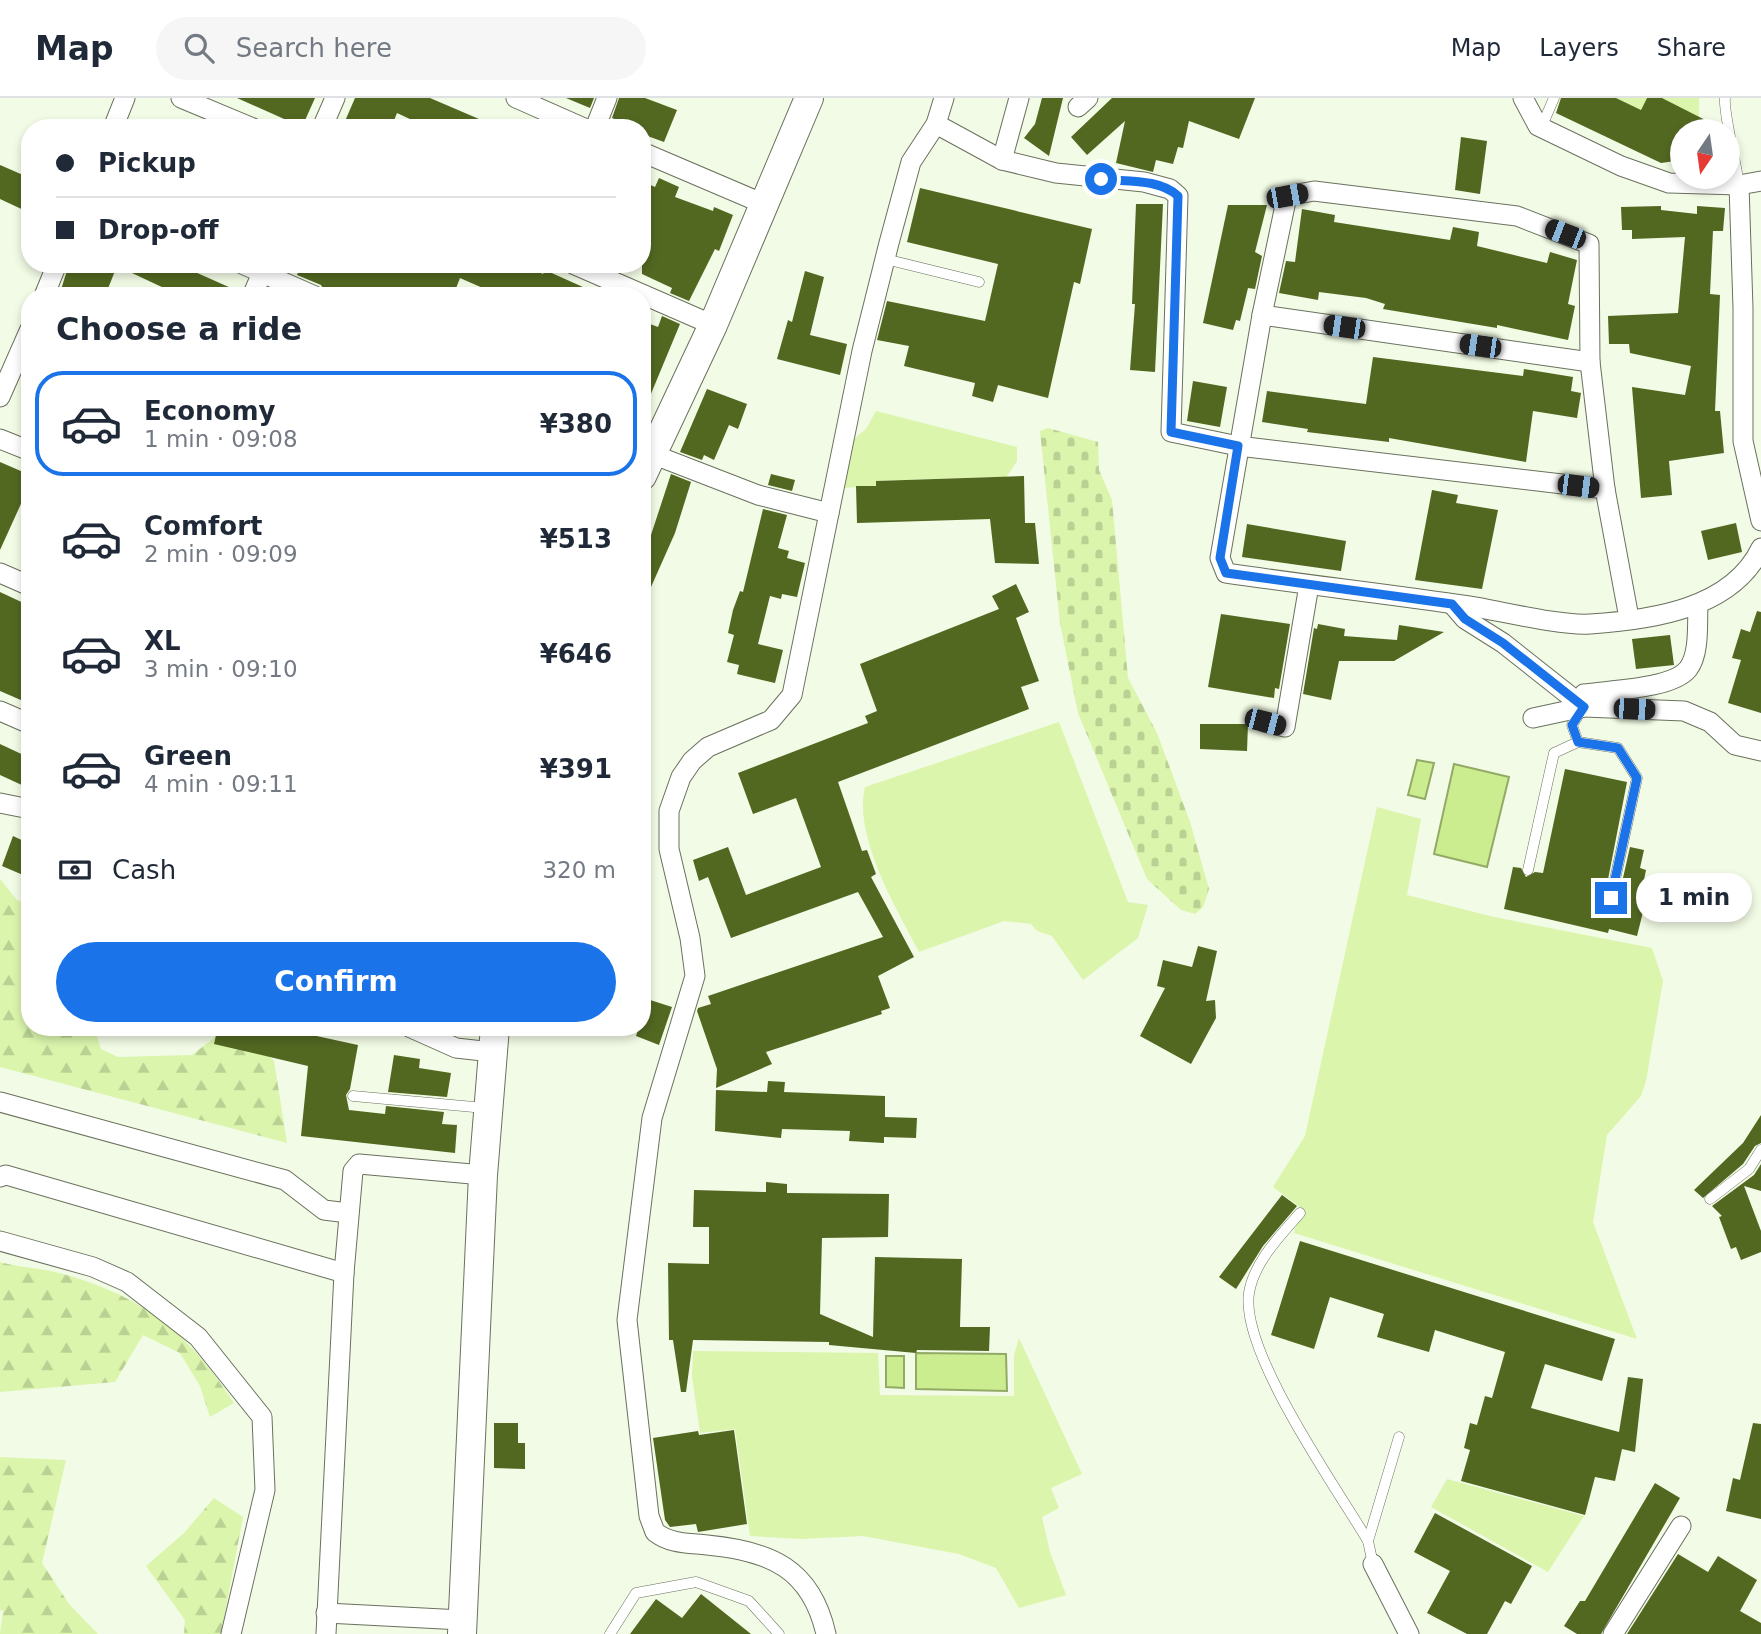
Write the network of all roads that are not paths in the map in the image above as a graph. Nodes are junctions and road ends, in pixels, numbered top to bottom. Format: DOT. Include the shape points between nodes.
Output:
graph roads {
  1 [pos="125,98"];
  2 [pos="181,98"];
  3 [pos="335,98"];
  4 [pos="516,98"];
  5 [pos="607,98"];
  6 [pos="809,98"];
  7 [pos="944,98"];
  8 [pos="1018,98"];
  9 [pos="1523,98"];
  10 [pos="1554,98"];
  11 [pos="1725,98"];
  12 [pos="117,119"];
  13 [pos="231,119"];
  14 [pos="326,119"];
  15 [pos="564,119"];
  16 [pos="599,119"];
  17 [pos="1728,119"];
  18 [pos="936,124"];
  19 [pos="1541,128"];
  20 [pos="651,156"];
  21 [pos="1002,160"];
  22 [pos="1761,181"];
  23 [pos="1670,183"];
  24 [pos="1740,185"];
  25 [pos="1739,189"];
  26 [pos="764,204"];
  27 [pos="885,259"];
  28 [pos="272,273"];
  29 [pos="594,273"];
  30 [pos="979,282"];
  31 [pos="298,287"];
  32 [pos="626,287"];
  33 [pos="651,298"];
  34 [pos="1752,311"];
  35 [pos="1262,315"];
  36 [pos="713,325"];
  37 [pos="21,349"];
  38 [pos="1590,362"];
  39 [pos="0,397"];
  40 [pos="0,439"];
  41 [pos="1238,446"];
  42 [pos="21,447"];
  43 [pos="651,448"];
  44 [pos="651,453"];
  45 [pos="1605,489"];
  46 [pos="829,513"];
  47 [pos="1761,521"];
  48 [pos="1761,548"];
  49 [pos="0,573"];
  50 [pos="21,582"];
  51 [pos="1309,585"];
  52 [pos="1452,604"];
  53 [pos="1698,604"];
  54 [pos="1629,618"];
  55 [pos="1581,705"];
  56 [pos="0,711"];
  57 [pos="1533,718"];
  58 [pos="21,720"];
  59 [pos="1265,722"];
  60 [pos="1578,742"];
  61 [pos="1761,751"];
  62 [pos="0,803"];
  63 [pos="21,807"];
  64 [pos="1528,870"];
  65 [pos="1611,898"];
  66 [pos="429,1036"];
  67 [pos="493,1040"];
  68 [pos="353,1096"];
  69 [pos="0,1102"];
  70 [pos="488,1108"];
  71 [pos="1761,1150"];
  72 [pos="483,1175"];
  73 [pos="0,1177"];
  74 [pos="1710,1199"];
  75 [pos="348,1213"];
  76 [pos="1300,1213"];
  77 [pos="0,1241"];
  78 [pos="344,1272"];
  79 [pos="1399,1437"];
  80 [pos="1681,1526"];
  81 [pos="1368,1541"];
  82 [pos="1373,1564"];
  83 [pos="326,1613"];
  84 [pos="462,1627"];
  85 [pos="231,1634"];
  86 [pos="326,1634"];
  87 [pos="610,1634"];
  88 [pos="779,1634"];
  89 [pos="826,1634"];
  90 [pos="1409,1634"];
  91 [pos="1613,1634"];
  1 -- 12 [label="street"];
  2 -- 13 [label="street"];
  3 -- 14 [label="street"];
  4 -- 15 [label="street"];
  5 -- 16 [label="street"];
  6 -- 26 [label="street"];
  7 -- 18 [label="street"];
  8 -- 21 [label="street"];
  9 -- 19 [label="street"];
  10 -- 19 [label="lane"];
  11 -- 17 [label="lane"];
  18 -- 21 [label="street"];
  18 -- 27 [label="street" via="911,162"];
  19 -- 23 [label="street" via="1621,166"];
  20 -- 26 [label="street"];
  21 -- 41 [label="street" via="1056,173 1144,183 1170,189 1178,196 1171,432"];
  22 -- 24 [label="street"];
  25 -- 34 [label="street"];
  26 -- 36 [label="street"];
  27 -- 30 [label="lane"];
  27 -- 46 [label="street"];
  28 -- 31 [label="street"];
  29 -- 32 [label="street"];
  33 -- 36 [label="street"];
  34 -- 47 [label="street" via="1742,442"];
  35 -- 38 [label="street"];
  35 -- 38 [label="street" via="1287,196 1314,191 1517,216 1589,244"];
  35 -- 41 [label="street"];
  36 -- 43 [label="street"];
  37 -- 39 [label="street"];
  38 -- 45 [label="street"];
  40 -- 42 [label="street"];
  41 -- 45 [label="street"];
  41 -- 51 [label="street" via="1220,558 1226,573"];
  44 -- 46 [label="street" via="758,495"];
  45 -- 54 [label="street"];
  46 -- 89 [label="street" via="792,695 771,720 708,747 692,761 673,794 669,849 695,976 652,1118 627,1320 649,1516 655,1532 672,1541 724,1547 780,1563 804,1581"];
  48 -- 53 [label="street" via="1753,565 1727,588"];
  49 -- 50 [label="street"];
  51 -- 52 [label="street"];
  51 -- 59 [label="street" via="1285,727"];
  52 -- 54 [label="street" via="1587,624"];
  52 -- 55 [label="street" via="1465,619"];
  53 -- 54 [label="street"];
  53 -- 55 [label="street" via="1690,667 1676,679 1584,694"];
  55 -- 57 [label="street"];
  55 -- 60 [label="lane" via="1572,725"];
  55 -- 61 [label="street" via="1684,710 1710,722 1735,745"];
  56 -- 58 [label="street"];
  60 -- 64 [label="lane" via="1554,753"];
  60 -- 65 [label="lane" via="1618,748 1637,778"];
  62 -- 63 [label="street"];
  66 -- 67 [label="street" via="456,1048"];
  67 -- 70 [label="street"];
  68 -- 70 [label="lane"];
  69 -- 75 [label="street" via="285,1180 324,1210"];
  70 -- 72 [label="street"];
  71 -- 74 [label="lane" via="1749,1169"];
  72 -- 75 [label="street" via="359,1164 350,1182"];
  72 -- 84 [label="street"];
  73 -- 78 [label="street" via="6,1175"];
  75 -- 78 [label="street"];
  76 -- 81 [label="lane" via="1267,1251 1249,1293 1254,1342 1277,1390"];
  77 -- 85 [label="street" via="93,1267 127,1282 198,1337 262,1418 265,1490"];
  78 -- 83 [label="street"];
  79 -- 81 [label="lane"];
  80 -- 91 [label="street"];
  81 -- 82 [label="lane"];
  82 -- 90 [label="street"];
  83 -- 84 [label="street"];
  83 -- 86 [label="street"];
  87 -- 88 [label="lane" via="636,1593 696,1583 749,1601"];
}
